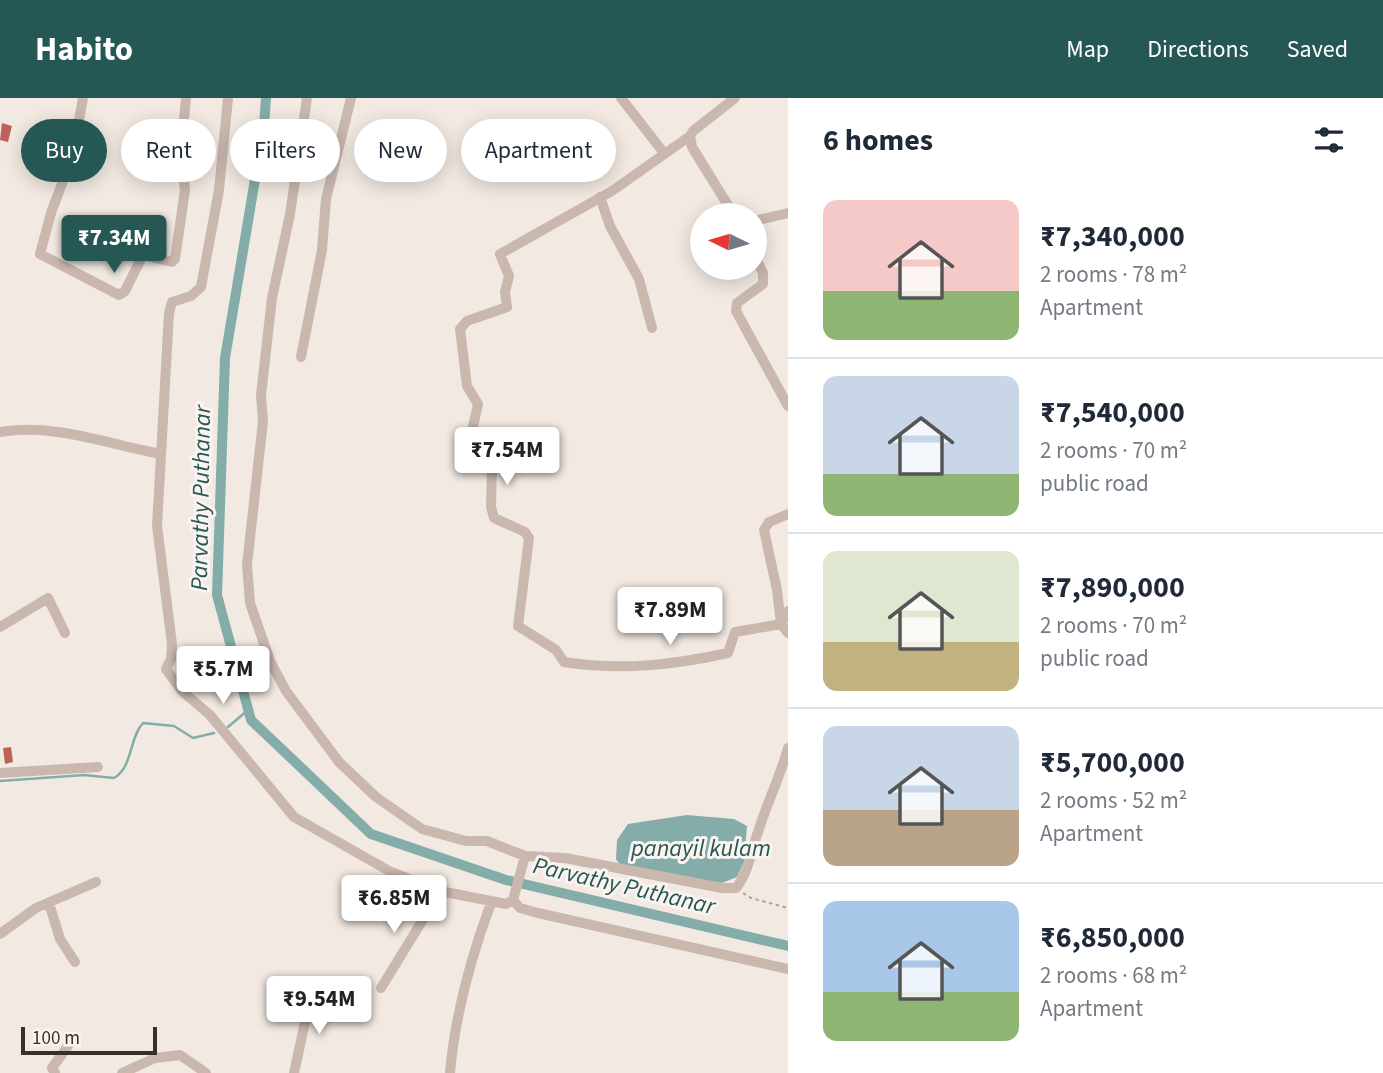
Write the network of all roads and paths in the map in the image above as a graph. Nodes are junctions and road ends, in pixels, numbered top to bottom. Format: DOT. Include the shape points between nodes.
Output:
graph roads {
  1 [pos="83,98"];
  2 [pos="186,98"];
  3 [pos="228,98"];
  4 [pos="307,98"];
  5 [pos="351,98"];
  6 [pos="621,98"];
  7 [pos="734,98"];
  8 [pos="690,136"];
  9 [pos="664,153"];
  10 [pos="600,197"];
  11 [pos="726,203"];
  12 [pos="788,213"];
  13 [pos="767,218"];
  14 [pos="763,280"];
  15 [pos="652,328"];
  16 [pos="302,357"];
  17 [pos="788,406"];
  18 [pos="0,432"];
  19 [pos="161,454"];
  20 [pos="788,514"];
  21 [pos="788,611"];
  22 [pos="0,627"];
  23 [pos="784,628"];
  24 [pos="65,634"];
  25 [pos="788,748"];
  26 [pos="98,767"];
  27 [pos="0,773"];
  28 [pos="523,859"];
  29 [pos="96,882"];
  30 [pos="736,888"];
  31 [pos="437,890"];
  32 [pos="513,900"];
  33 [pos="49,902"];
  34 [pos="491,903"];
  35 [pos="788,908"];
  36 [pos="0,934"];
  37 [pos="75,961"];
  38 [pos="788,969"];
  39 [pos="381,988"];
  40 [pos="312,989"];
  41 [pos="68,1046"];
  42 [pos="55,1073"];
  43 [pos="122,1073"];
  44 [pos="206,1073"];
  45 [pos="294,1073"];
  46 [pos="450,1073"];
  1 -- 2 [label="street" via="73,154 40,254 119,295 125,292 143,256 173,262 175,258 185,190 181,153"];
  3 -- 19 [label="street" via="219,190 201,287 170,304"];
  4 -- 28 [label="street" via="267,338 247,565 250,603 270,662 286,691 339,762 370,792 422,828 466,841 487,841"];
  5 -- 16 [label="street" via="326,198 322,250"];
  6 -- 9 [label="street"];
  7 -- 8 [label="street"];
  8 -- 9 [label="street"];
  8 -- 11 [label="street"];
  9 -- 10 [label="street"];
  10 -- 15 [label="street" via="610,226 638,275"];
  10 -- 23 [label="street" via="499,255 509,276 507,307 467,321 460,332 467,386 478,404 469,452 492,465 494,518 525,532 530,540 518,626 556,650 564,663 619,668 728,653 734,632"];
  12 -- 13 [label="street"];
  14 -- 17 [label="street" via="737,303 736,312"];
  18 -- 19 [label="street" via="57,432"];
  19 -- 31 [label="street" via="157,526 172,644 167,672 210,715 294,817 391,872"];
  20 -- 23 [label="street" via="769,522 764,530"];
  21 -- 23 [label="street"];
  22 -- 24 [label="street" via="48,598"];
  25 -- 30 [label="street" via="744,878"];
  26 -- 27 [label="street"];
  28 -- 30 [label="street" via="550,856"];
  28 -- 32 [label="street"];
  29 -- 33 [label="street"];
  30 -- 35 [label="path" via="751,898"];
  31 -- 34 [label="street"];
  31 -- 39 [label="street"];
  32 -- 34 [label="street"];
  32 -- 38 [label="street" via="520,908 538,913"];
  33 -- 36 [label="street"];
  33 -- 37 [label="street" via="60,939"];
  34 -- 46 [label="street" via="474,949"];
  40 -- 45 [label="street"];
  41 -- 42 [label="street" via="52,1068"];
  43 -- 44 [label="street" via="155,1058 180,1055"];
}
